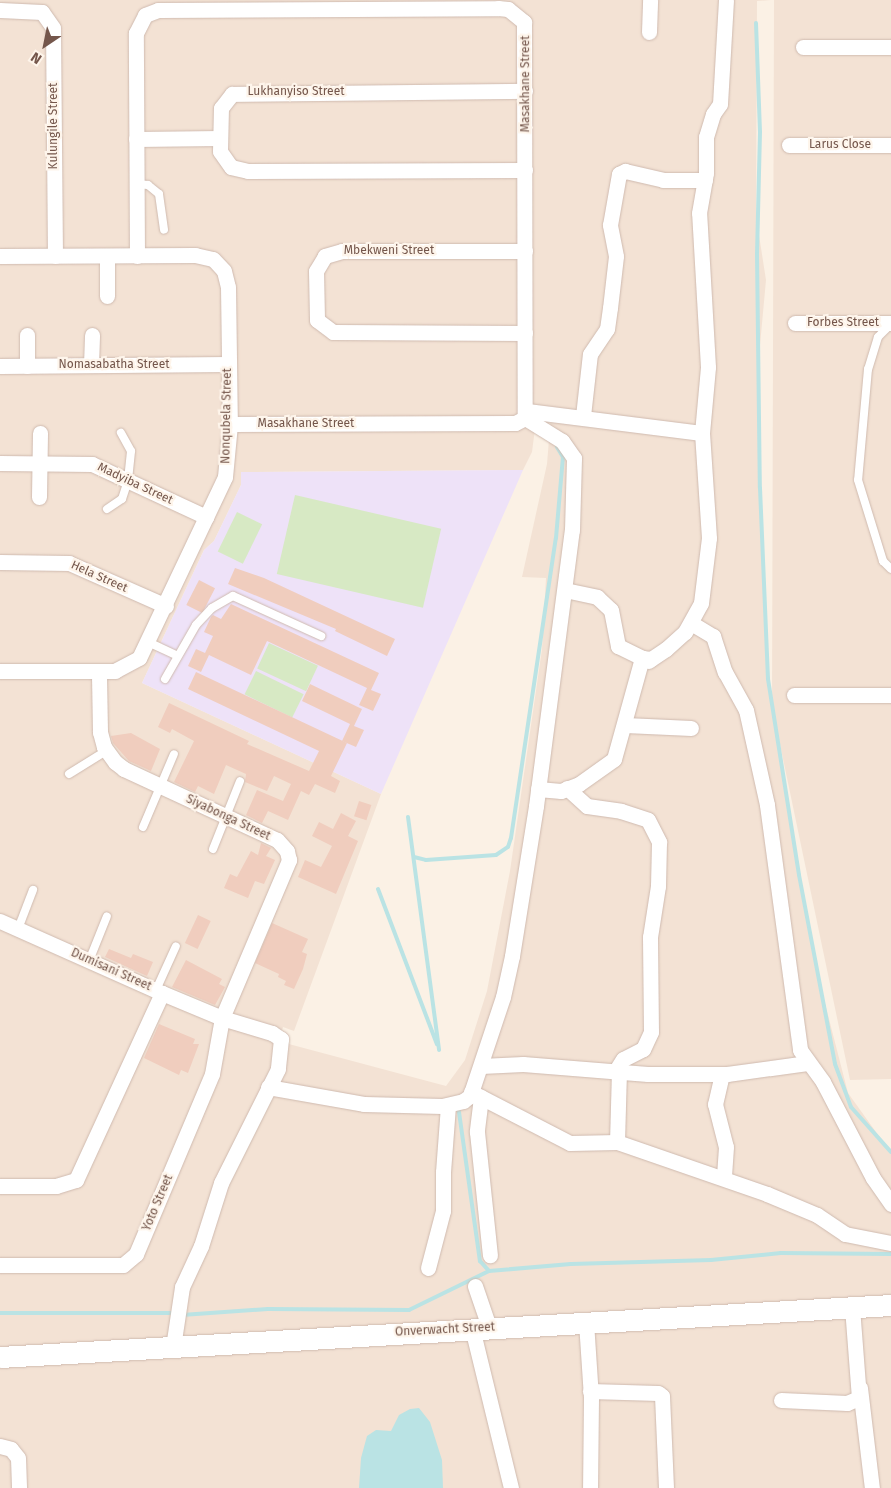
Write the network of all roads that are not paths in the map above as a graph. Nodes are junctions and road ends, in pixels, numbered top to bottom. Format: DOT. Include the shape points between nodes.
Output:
graph roads {
  1 [pos="650,0"];
  2 [pos="726,0"];
  3 [pos="0,10"];
  4 [pos="649,32"];
  5 [pos="803,47"];
  6 [pos="891,47"];
  7 [pos="525,91"];
  8 [pos="220,138"];
  9 [pos="136,139"];
  10 [pos="789,145"];
  11 [pos="891,145"];
  12 [pos="525,170"];
  13 [pos="704,180"];
  14 [pos="136,184"];
  15 [pos="164,230"];
  16 [pos="525,251"];
  17 [pos="0,256"];
  18 [pos="55,256"];
  19 [pos="107,256"];
  20 [pos="137,256"];
  21 [pos="107,296"];
  22 [pos="795,323"];
  23 [pos="891,323"];
  24 [pos="526,333"];
  25 [pos="27,335"];
  26 [pos="92,335"];
  27 [pos="228,364"];
  28 [pos="91,365"];
  29 [pos="0,366"];
  30 [pos="27,366"];
  31 [pos="526,414"];
  32 [pos="583,416"];
  33 [pos="230,424"];
  34 [pos="40,433"];
  35 [pos="122,433"];
  36 [pos="702,433"];
  37 [pos="0,463"];
  38 [pos="40,463"];
  39 [pos="128,480"];
  40 [pos="39,497"];
  41 [pos="107,509"];
  42 [pos="206,517"];
  43 [pos="0,562"];
  44 [pos="891,569"];
  45 [pos="565,590"];
  46 [pos="166,606"];
  47 [pos="691,624"];
  48 [pos="321,636"];
  49 [pos="148,642"];
  50 [pos="176,655"];
  51 [pos="647,660"];
  52 [pos="0,671"];
  53 [pos="100,672"];
  54 [pos="165,679"];
  55 [pos="794,695"];
  56 [pos="891,695"];
  57 [pos="625,725"];
  58 [pos="691,728"];
  59 [pos="106,751"];
  60 [pos="174,754"];
  61 [pos="69,774"];
  62 [pos="240,781"];
  63 [pos="160,786"];
  64 [pos="567,788"];
  65 [pos="538,789"];
  66 [pos="226,816"];
  67 [pos="143,827"];
  68 [pos="213,849"];
  69 [pos="33,890"];
  70 [pos="107,916"];
  71 [pos="0,921"];
  72 [pos="18,928"];
  73 [pos="176,946"];
  74 [pos="89,961"];
  75 [pos="159,992"];
  76 [pos="222,1018"];
  77 [pos="807,1064"];
  78 [pos="481,1066"];
  79 [pos="617,1072"];
  80 [pos="722,1074"];
  81 [pos="268,1087"];
  82 [pos="476,1095"];
  83 [pos="448,1104"];
  84 [pos="617,1142"];
  85 [pos="724,1177"];
  86 [pos="0,1186"];
  87 [pos="891,1204"];
  88 [pos="891,1243"];
  89 [pos="490,1255"];
  90 [pos="0,1265"];
  91 [pos="428,1268"];
  92 [pos="475,1286"];
  93 [pos="891,1305"];
  94 [pos="852,1307"];
  95 [pos="586,1322"];
  96 [pos="480,1328"];
  97 [pos="173,1346"];
  98 [pos="0,1357"];
  99 [pos="859,1384"];
  100 [pos="590,1391"];
  101 [pos="781,1400"];
  102 [pos="3,1446"];
  103 [pos="19,1488"];
  104 [pos="512,1488"];
  105 [pos="590,1488"];
  106 [pos="666,1488"];
  107 [pos="872,1488"];
  1 -- 4 [label="street"];
  2 -- 13 [label="street" via="720,104 712,114 706,137"];
  3 -- 18 [label="street, Kulungile Street" via="42,12 53,28"];
  5 -- 6 [label="street"];
  7 -- 8 [label="street, Lukhanyiso Street" via="243,92 232,94 221,108"];
  7 -- 9 [label="street, Masakhane Street" via="524,22 508,9 158,10 140,20 136,34"];
  7 -- 12 [label="street, Masakhane Street"];
  8 -- 9 [label="street"];
  8 -- 12 [label="street, Lukhanyiso Street" via="224,161 231,167 248,171"];
  9 -- 14 [label="street, Masakhane Street"];
  10 -- 11 [label="street, Larus Close"];
  12 -- 16 [label="street, Masakhane Street"];
  13 -- 32 [label="street" via="662,180 625,171 618,174 610,225 616,256 607,329 590,354"];
  13 -- 36 [label="street" via="699,213 708,367"];
  14 -- 15 [label="lane" via="148,185 160,194"];
  14 -- 20 [label="street, Masakhane Street"];
  16 -- 24 [label="street, Masakhane Street"];
  16 -- 24 [label="street, Mbekweni Street" via="342,251 325,256 320,261 316,280 316,320 333,332"];
  17 -- 18 [label="street, Nonqubela Street"];
  18 -- 19 [label="street, Nonqubela Street"];
  19 -- 20 [label="street, Nonqubela Street"];
  19 -- 21 [label="street"];
  20 -- 27 [label="street, Nonqubela Street" via="195,255 213,259 220,265 228,287"];
  22 -- 23 [label="street, Forbes Street"];
  23 -- 44 [label="lane" via="878,337 868,369 858,480 883,561"];
  24 -- 31 [label="street, Masakhane Street"];
  25 -- 30 [label="street"];
  26 -- 28 [label="street"];
  27 -- 28 [label="street, Nomasabatha Street"];
  27 -- 33 [label="street, Nonqubela Street"];
  28 -- 30 [label="street, Nomasabatha Street"];
  29 -- 30 [label="street, Nomasabatha Street"];
  31 -- 32 [label="street"];
  31 -- 33 [label="street, Masakhane Street" via="515,423"];
  31 -- 45 [label="street" via="562,441 574,458 572,530"];
  32 -- 36 [label="street"];
  33 -- 42 [label="street, Nonqubela Street" via="225,477"];
  34 -- 38 [label="street"];
  35 -- 39 [label="lane" via="130,451"];
  36 -- 47 [label="street" via="709,538 701,603"];
  37 -- 38 [label="street, Madyiba Street"];
  38 -- 39 [label="street, Madyiba Street" via="92,464"];
  38 -- 40 [label="street"];
  39 -- 41 [label="lane" via="122,499"];
  39 -- 42 [label="street, Madyiba Street"];
  42 -- 46 [label="street, Nonqubela Street"];
  43 -- 46 [label="street, Hela Street" via="69,563"];
  45 -- 51 [label="street" via="597,597 611,610 618,646"];
  45 -- 65 [label="street"];
  46 -- 49 [label="street, Nonqubela Street"];
  47 -- 51 [label="street" via="666,650"];
  47 -- 77 [label="street" via="713,636 725,672 746,710 767,805 800,1050"];
  48 -- 50 [label="lane" via="232,596 206,614"];
  49 -- 50 [label="lane"];
  49 -- 53 [label="street, Nonqubela Street" via="132,665"];
  50 -- 54 [label="lane"];
  51 -- 57 [label="street" via="642,658"];
  52 -- 53 [label="street, Nonqubela Street"];
  53 -- 59 [label="street" via="100,732"];
  55 -- 56 [label="street"];
  57 -- 58 [label="street"];
  57 -- 64 [label="street" via="614,759 592,777"];
  59 -- 61 [label="lane"];
  59 -- 63 [label="street, Siyabonga Street" via="124,769"];
  60 -- 63 [label="lane"];
  62 -- 66 [label="lane"];
  63 -- 66 [label="street, Siyabonga Street"];
  63 -- 67 [label="lane"];
  64 -- 65 [label="street"];
  64 -- 79 [label="street" via="587,806 621,811 648,820 659,842 658,886 650,936 651,1032 643,1049 623,1059"];
  65 -- 78 [label="street" via="512,956"];
  66 -- 68 [label="lane"];
  66 -- 76 [label="street, Siyabonga Street" via="281,842 289,860"];
  69 -- 72 [label="lane"];
  70 -- 74 [label="lane"];
  71 -- 72 [label="street, Dumisani Street"];
  72 -- 74 [label="street, Dumisani Street"];
  73 -- 75 [label="lane"];
  74 -- 75 [label="street, Dumisani Street"];
  75 -- 76 [label="street, Dumisani Street"];
  75 -- 86 [label="street" via="76,1180 56,1186"];
  76 -- 81 [label="street, Dumisani Street" via="272,1033 281,1039 278,1068"];
  76 -- 90 [label="street, Yoto Street" via="212,1074 132,1259 123,1265"];
  77 -- 80 [label="street" via="747,1074"];
  77 -- 87 [label="street" via="823,1082 873,1178"];
  78 -- 79 [label="street" via="523,1064"];
  78 -- 82 [label="street"];
  79 -- 80 [label="street"];
  79 -- 84 [label="street"];
  80 -- 85 [label="street" via="715,1104 726,1147"];
  81 -- 83 [label="street" via="364,1104"];
  81 -- 97 [label="street" via="221,1183 201,1246 182,1287"];
  82 -- 83 [label="street"];
  82 -- 84 [label="street" via="570,1143"];
  82 -- 89 [label="street"];
  83 -- 91 [label="street" via="443,1211"];
  84 -- 85 [label="street"];
  85 -- 88 [label="street" via="817,1215 845,1234"];
  92 -- 96 [label="street"];
  93 -- 94 [label="street, Onverwacht Street"];
  94 -- 95 [label="street, Onverwacht Street"];
  94 -- 99 [label="street"];
  95 -- 96 [label="street, Onverwacht Street"];
  95 -- 100 [label="street"];
  96 -- 97 [label="street, Onverwacht Street"];
  96 -- 104 [label="street"];
  97 -- 98 [label="street, Onverwacht Street"];
  99 -- 101 [label="street" via="859,1398 854,1403"];
  99 -- 107 [label="street" via="864,1400"];
  100 -- 105 [label="street"];
  100 -- 106 [label="street" via="658,1393 662,1396"];
  102 -- 103 [label="street" via="18,1458"];
}
